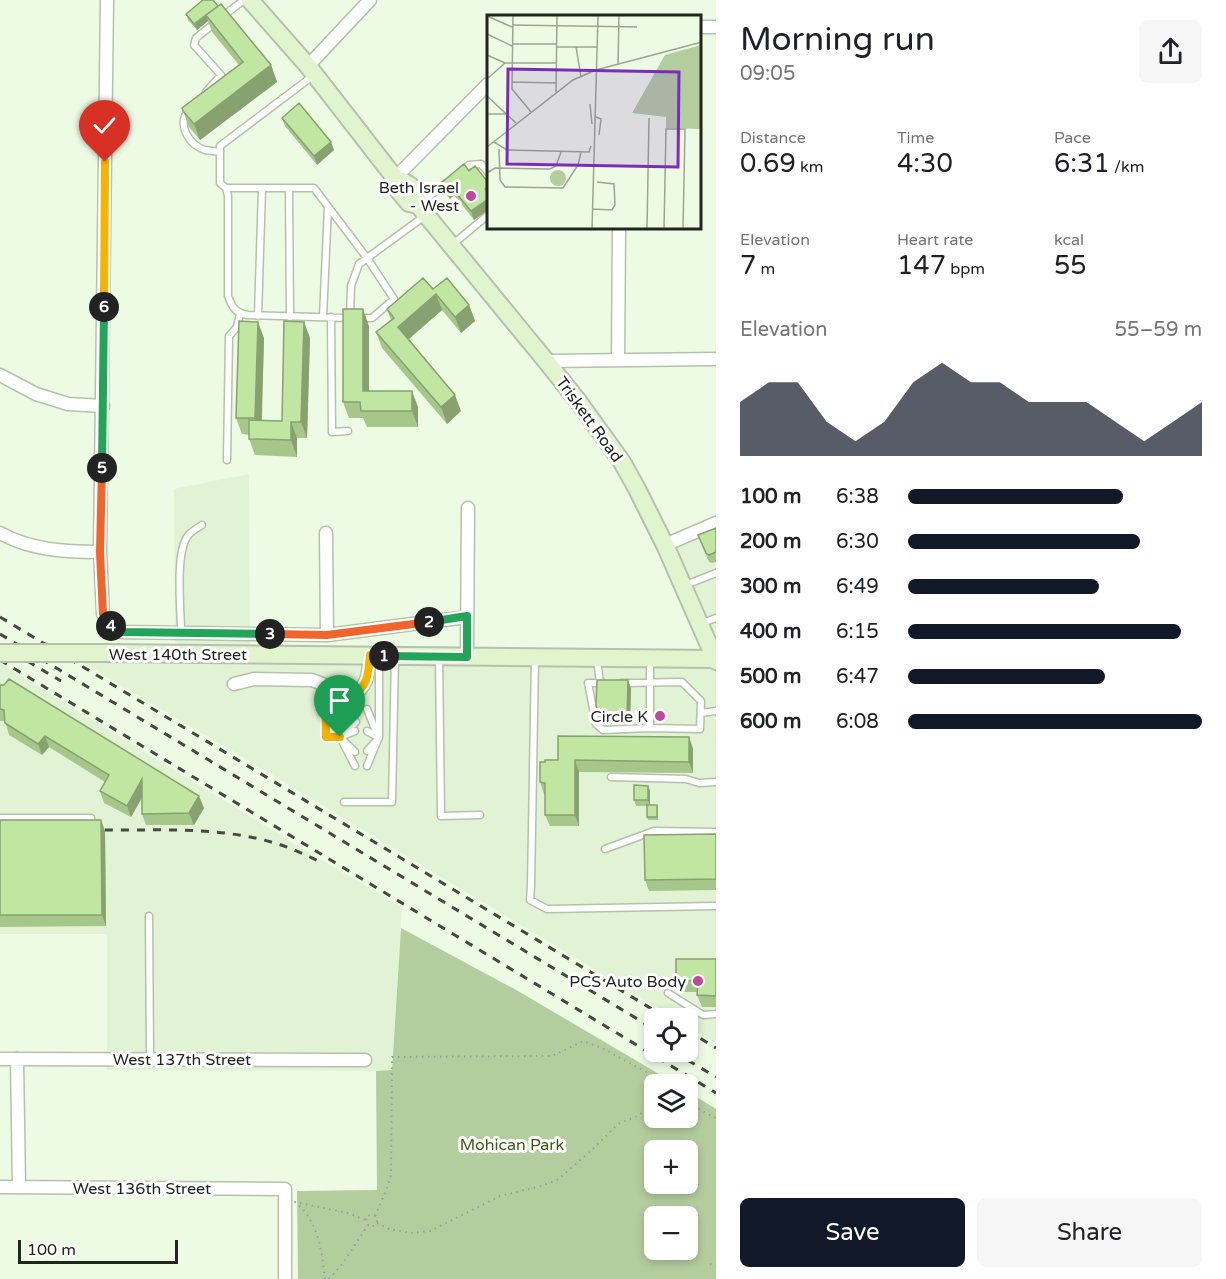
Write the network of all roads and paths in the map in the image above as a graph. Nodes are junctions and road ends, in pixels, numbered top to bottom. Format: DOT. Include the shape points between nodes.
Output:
graph roads {
  1 [pos="107,0"];
  2 [pos="244,0"];
  3 [pos="250,0"];
  4 [pos="370,0"];
  5 [pos="312,70"];
  6 [pos="487,85"];
  7 [pos="199,99"];
  8 [pos="192,107"];
  9 [pos="220,152"];
  10 [pos="487,171"];
  11 [pos="395,178"];
  12 [pos="226,188"];
  13 [pos="262,188"];
  14 [pos="289,188"];
  15 [pos="328,207"];
  16 [pos="422,210"];
  17 [pos="487,216"];
  18 [pos="619,230"];
  19 [pos="452,246"];
  20 [pos="367,258"];
  21 [pos="240,314"];
  22 [pos="258,316"];
  23 [pos="290,316"];
  24 [pos="323,317"];
  25 [pos="331,317"];
  26 [pos="350,318"];
  27 [pos="716,359"];
  28 [pos="618,360"];
  29 [pos="546,361"];
  30 [pos="0,375"];
  31 [pos="103,406"];
  32 [pos="348,431"];
  33 [pos="226,460"];
  34 [pos="468,508"];
  35 [pos="716,523"];
  36 [pos="202,525"];
  37 [pos="0,533"];
  38 [pos="326,533"];
  39 [pos="665,545"];
  40 [pos="100,552"];
  41 [pos="716,573"];
  42 [pos="683,586"];
  43 [pos="467,616"];
  44 [pos="708,621"];
  45 [pos="181,633"];
  46 [pos="327,635"];
  47 [pos="0,653"];
  48 [pos="382,656"];
  49 [pos="439,656"];
  50 [pos="467,657"];
  51 [pos="535,657"];
  52 [pos="597,658"];
  53 [pos="650,659"];
  54 [pos="716,660"];
  55 [pos="620,682"];
  56 [pos="650,682"];
  57 [pos="600,683"];
  58 [pos="610,683"];
  59 [pos="234,684"];
  60 [pos="325,685"];
  61 [pos="716,711"];
  62 [pos="367,712"];
  63 [pos="701,713"];
  64 [pos="368,722"];
  65 [pos="650,728"];
  66 [pos="356,731"];
  67 [pos="367,731"];
  68 [pos="340,737"];
  69 [pos="379,737"];
  70 [pos="355,766"];
  71 [pos="367,766"];
  72 [pos="612,777"];
  73 [pos="716,782"];
  74 [pos="344,802"];
  75 [pos="480,815"];
  76 [pos="0,818"];
  77 [pos="91,818"];
  78 [pos="716,832"];
  79 [pos="604,849"];
  80 [pos="716,906"];
  81 [pos="149,916"];
  82 [pos="668,993"];
  83 [pos="716,1014"];
  84 [pos="0,1059"];
  85 [pos="17,1059"];
  86 [pos="150,1059"];
  87 [pos="365,1060"];
  88 [pos="650,1074"];
  89 [pos="698,1108"];
  90 [pos="644,1111"];
  91 [pos="716,1118"];
  92 [pos="0,1187"];
  93 [pos="19,1187"];
  94 [pos="375,1216"];
  95 [pos="366,1220"];
  96 [pos="376,1223"];
  97 [pos="368,1225"];
  98 [pos="710,1264"];
  99 [pos="716,1266"];
  100 [pos="285,1279"];
  101 [pos="327,1279"];
  1 -- 31 [label="street"];
  2 -- 7 [label="lane" via="196,38 194,45 221,75"];
  3 -- 5 [label="main road, Triskett Road"];
  4 -- 5 [label="street"];
  5 -- 9 [label="lane" via="220,146"];
  5 -- 11 [label="main road, Triskett Road"];
  6 -- 11 [label="street"];
  8 -- 9 [label="lane" via="184,115 183,128 189,140 205,150"];
  9 -- 12 [label="lane" via="220,183"];
  10 -- 16 [label="lane" via="481,164 469,165"];
  11 -- 16 [label="main road, Triskett Road" via="409,184 418,195"];
  12 -- 13 [label="lane"];
  12 -- 21 [label="lane" via="228,296 231,306"];
  13 -- 14 [label="lane"];
  13 -- 22 [label="lane"];
  14 -- 15 [label="lane" via="314,188"];
  14 -- 23 [label="lane"];
  15 -- 20 [label="lane"];
  15 -- 24 [label="lane"];
  16 -- 19 [label="main road, Triskett Road"];
  16 -- 20 [label="lane"];
  17 -- 19 [label="lane"];
  18 -- 28 [label="street"];
  19 -- 29 [label="main road, Triskett Road"];
  20 -- 26 [label="lane" via="359,264 351,286"];
  20 -- 26 [label="lane" via="394,299 372,318"];
  21 -- 22 [label="lane"];
  21 -- 33 [label="lane" via="237,327 229,336"];
  22 -- 23 [label="lane"];
  23 -- 24 [label="lane"];
  24 -- 25 [label="lane"];
  25 -- 26 [label="lane"];
  25 -- 32 [label="lane" via="332,432"];
  27 -- 28 [label="street"];
  28 -- 29 [label="street"];
  29 -- 39 [label="main road, Triskett Road" via="622,462"];
  30 -- 31 [label="street" via="36,394 68,404"];
  31 -- 40 [label="street"];
  34 -- 43 [label="street"];
  35 -- 39 [label="street"];
  36 -- 45 [label="lane" via="188,535 182,551"];
  37 -- 40 [label="street" via="39,548"];
  38 -- 46 [label="street"];
  39 -- 42 [label="main road, Triskett Road"];
  40 -- 45 [label="street" via="103,614 111,626 122,632"];
  41 -- 42 [label="lane"];
  42 -- 44 [label="main road, Triskett Road"];
  43 -- 46 [label="street"];
  43 -- 50 [label="street"];
  44 -- 54 [label="main road, Triskett Road"];
  45 -- 46 [label="street"];
  47 -- 48 [label="main road, West 140th Street, bridge"];
  48 -- 49 [label="main road, West 140th Street"];
  48 -- 60 [label="street" via="359,692 351,697 336,694"];
  48 -- 69 [label="lane"];
  48 -- 74 [label="lane" via="392,802"];
  49 -- 50 [label="main road, West 140th Street"];
  49 -- 75 [label="lane" via="441,816"];
  50 -- 51 [label="main road, West 140th Street"];
  51 -- 52 [label="main road, West 140th Street"];
  51 -- 80 [label="lane" via="530,900 547,909"];
  52 -- 53 [label="main road, West 140th Street"];
  52 -- 57 [label="lane"];
  53 -- 54 [label="main road, West 140th Street"];
  53 -- 56 [label="lane"];
  55 -- 56 [label="lane"];
  56 -- 63 [label="lane" via="682,682 701,701"];
  56 -- 65 [label="lane"];
  57 -- 58 [label="lane"];
  57 -- 65 [label="lane" via="588,683 600,728"];
  59 -- 60 [label="street" via="254,679 312,680"];
  60 -- 68 [label="lane" via="326,737"];
  61 -- 63 [label="lane"];
  62 -- 69 [label="lane"];
  63 -- 65 [label="lane" via="700,729"];
  64 -- 69 [label="lane"];
  66 -- 68 [label="lane"];
  67 -- 69 [label="lane"];
  68 -- 68 [label="lane" via="355,752"];
  68 -- 68 [label="lane" via="356,715"];
  68 -- 70 [label="lane"];
  69 -- 69 [label="lane" via="367,752"];
  69 -- 71 [label="lane"];
  72 -- 73 [label="lane"];
  76 -- 77 [label="lane"];
  78 -- 79 [label="lane" via="654,831"];
  81 -- 86 [label="lane"];
  82 -- 83 [label="lane" via="703,1015"];
  84 -- 85 [label="street, West 137th Street"];
  85 -- 86 [label="street, West 137th Street"];
  85 -- 93 [label="street"];
  86 -- 87 [label="street, West 137th Street"];
  88 -- 94 [label="path" via="583,1041 552,1056 392,1057 391,1174"];
  89 -- 91 [label="path"];
  90 -- 96 [label="path" via="618,1124 557,1180 500,1196 430,1231 411,1233"];
  92 -- 93 [label="street, West 136th Street"];
  93 -- 100 [label="street, West 136th Street" via="285,1189"];
  94 -- 95 [label="path"];
  94 -- 96 [label="path"];
  95 -- 97 [label="path"];
  95 -- 101 [label="path" via="295,1202 315,1228"];
  96 -- 97 [label="path"];
  97 -- 101 [label="path" via="343,1263"];
  98 -- 99 [label="path"];
}
